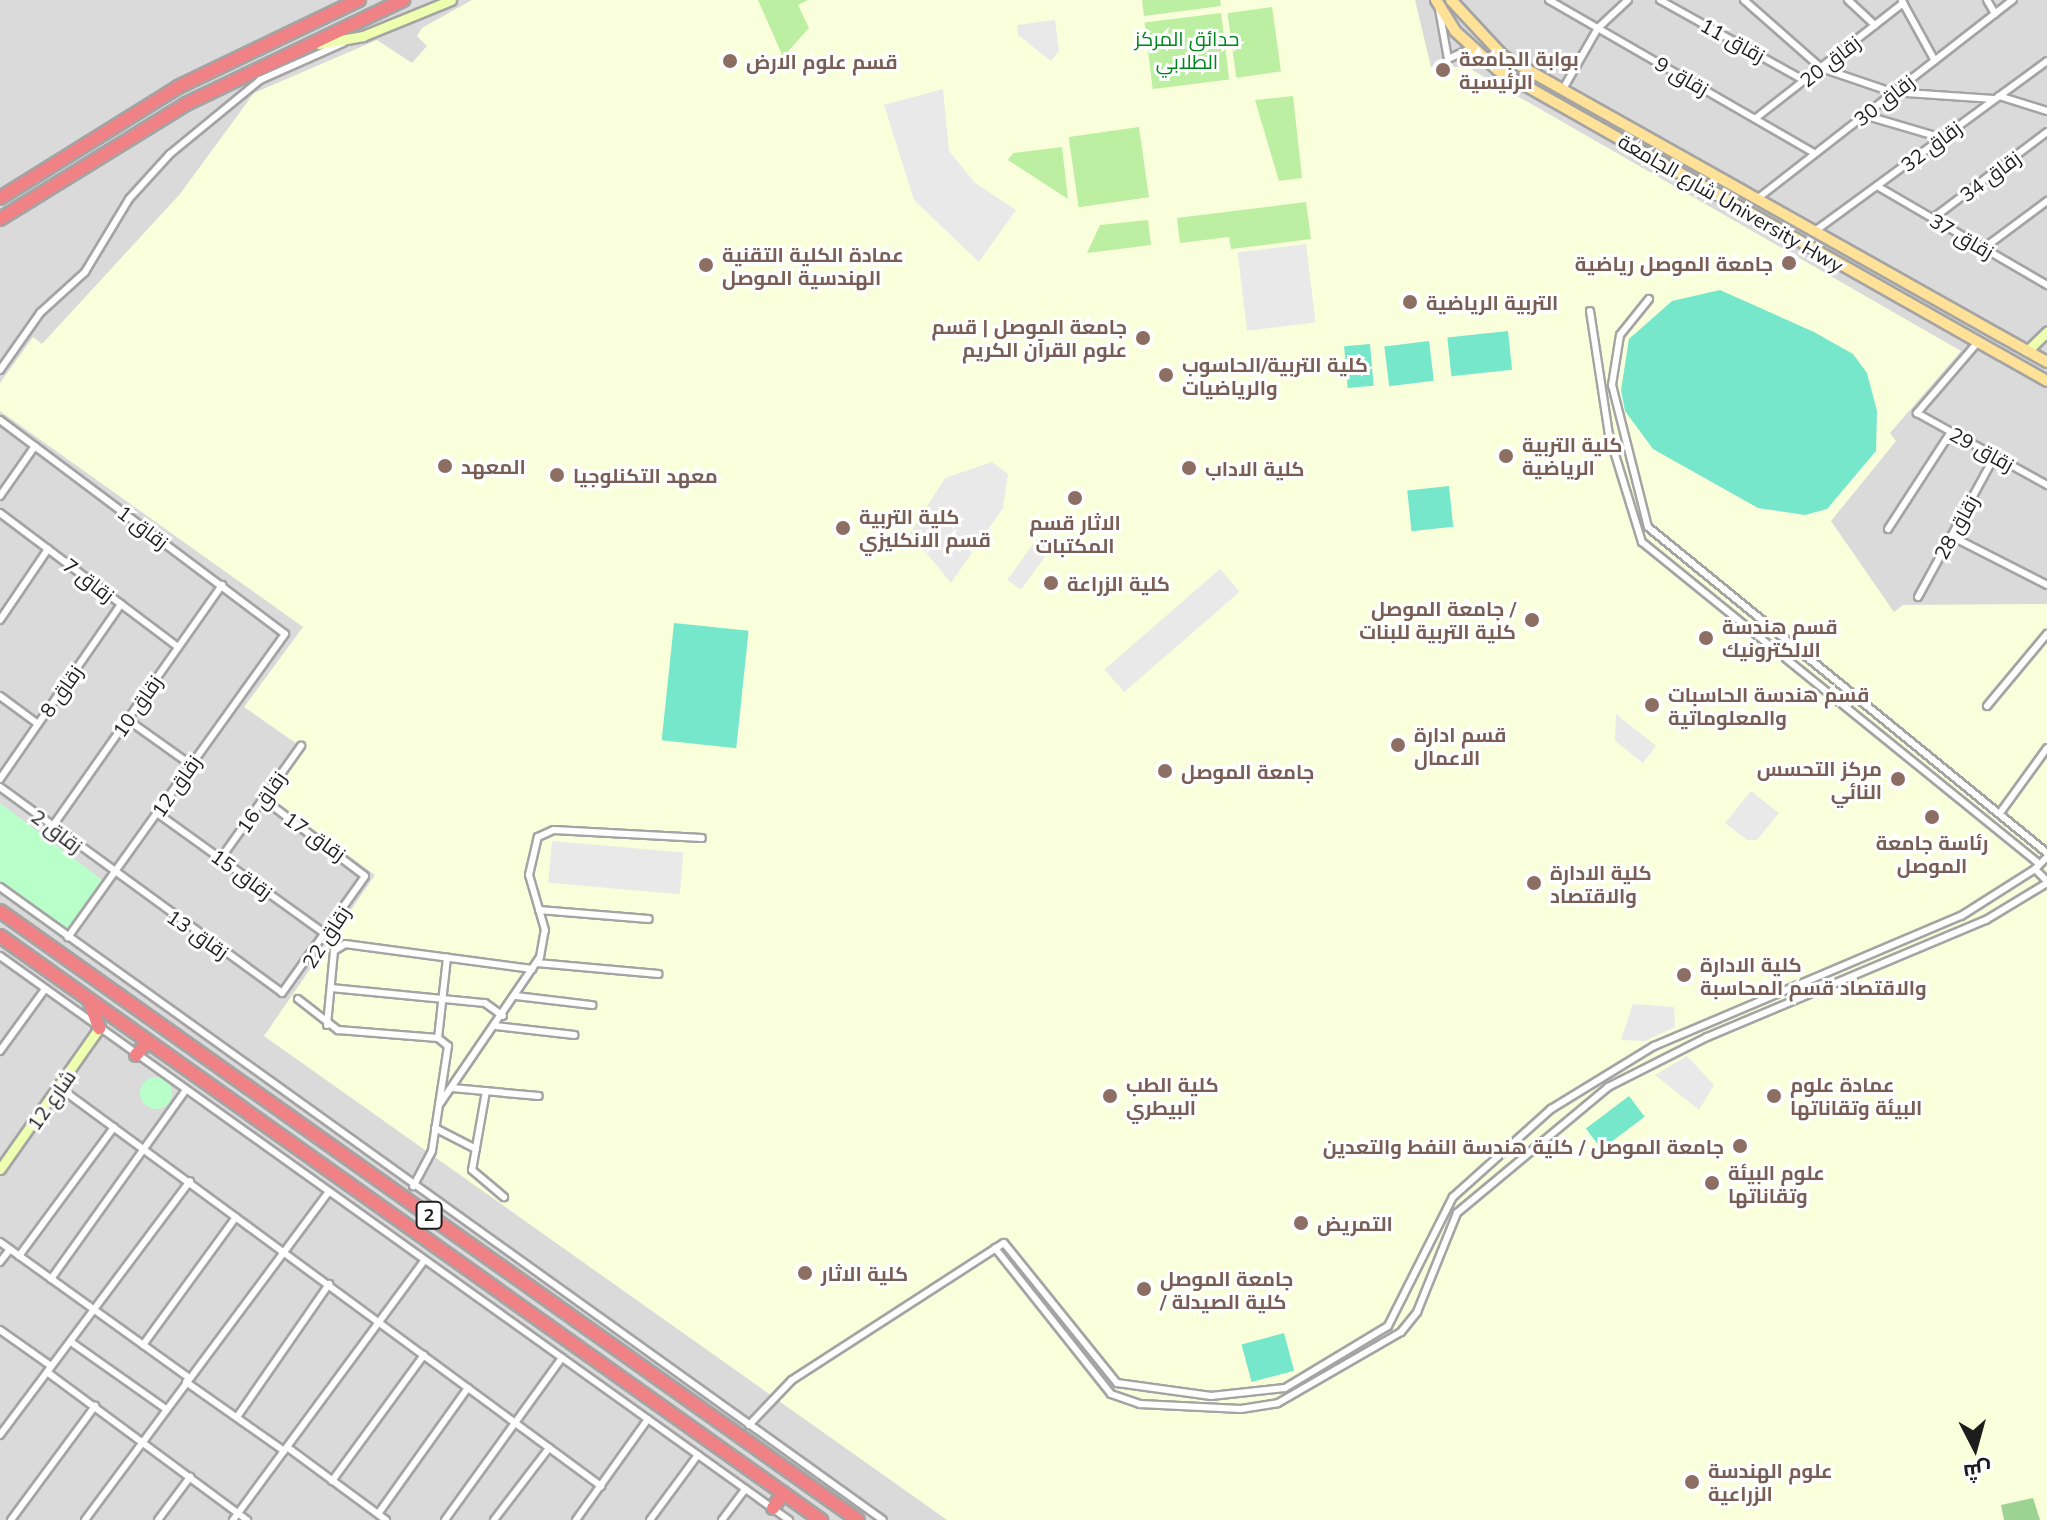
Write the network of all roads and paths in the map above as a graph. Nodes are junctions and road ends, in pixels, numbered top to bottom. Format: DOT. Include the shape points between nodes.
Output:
graph roads {
  1 [pos="331,0"];
  2 [pos="403,0"];
  3 [pos="451,0"];
  4 [pos="1451,0"];
  5 [pos="1549,0"];
  6 [pos="1628,0"];
  7 [pos="1660,0"];
  8 [pos="1744,0"];
  9 [pos="1848,0"];
  10 [pos="1987,0"];
  11 [pos="2013,0"];
  12 [pos="355,1"];
  13 [pos="1902,2"];
  14 [pos="1437,3"];
  15 [pos="1995,14"];
  16 [pos="317,18"];
  17 [pos="1875,25"];
  18 [pos="1598,28"];
  19 [pos="351,39"];
  20 [pos="304,45"];
  21 [pos="1472,48"];
  22 [pos="1935,61"];
  23 [pos="2047,61"];
  24 [pos="1821,68"];
  25 [pos="1805,81"];
  26 [pos="1563,89"];
  27 [pos="1892,92"];
  28 [pos="1996,98"];
  29 [pos="2047,111"];
  30 [pos="1864,115"];
  31 [pos="1756,118"];
  32 [pos="2047,132"];
  33 [pos="1942,138"];
  34 [pos="1814,153"];
  35 [pos="1717,178"];
  36 [pos="1877,186"];
  37 [pos="1709,191"];
  38 [pos="0,198"];
  39 [pos="1755,200"];
  40 [pos="2047,201"];
  41 [pos="0,219"];
  42 [pos="1932,219"];
  43 [pos="1814,232"];
  44 [pos="1984,248"];
  45 [pos="2045,280"];
  46 [pos="1649,299"];
  47 [pos="1590,311"];
  48 [pos="2047,332"];
  49 [pos="1978,342"];
  50 [pos="2027,351"];
  51 [pos="2046,360"];
  52 [pos="0,370"];
  53 [pos="2047,381"];
  54 [pos="0,420"];
  55 [pos="1951,432"];
  56 [pos="35,446"];
  57 [pos="1995,456"];
  58 [pos="2047,485"];
  59 [pos="0,496"];
  60 [pos="0,513"];
  61 [pos="1888,529"];
  62 [pos="1951,536"];
  63 [pos="48,549"];
  64 [pos="222,585"];
  65 [pos="2047,585"];
  66 [pos="1918,597"];
  67 [pos="121,604"];
  68 [pos="0,620"];
  69 [pos="285,634"];
  70 [pos="2047,634"];
  71 [pos="178,647"];
  72 [pos="0,696"];
  73 [pos="1987,706"];
  74 [pos="128,720"];
  75 [pos="38,724"];
  76 [pos="301,746"];
  77 [pos="2047,748"];
  78 [pos="191,765"];
  79 [pos="0,779"];
  80 [pos="0,787"];
  81 [pos="262,798"];
  82 [pos="157,813"];
  83 [pos="2000,813"];
  84 [pos="52,827"];
  85 [pos="702,838"];
  86 [pos="2047,855"];
  87 [pos="221,858"];
  88 [pos="2036,865"];
  89 [pos="114,874"];
  90 [pos="365,876"];
  91 [pos="2047,882"];
  92 [pos="0,887"];
  93 [pos="539,910"];
  94 [pos="0,911"];
  95 [pos="649,919"];
  96 [pos="327,935"];
  97 [pos="0,936"];
  98 [pos="68,937"];
  99 [pos="0,956"];
  100 [pos="447,958"];
  101 [pos="535,966"];
  102 [pos="659,974"];
  103 [pos="331,988"];
  104 [pos="45,989"];
  105 [pos="76,991"];
  106 [pos="282,993"];
  107 [pos="516,996"];
  108 [pos="442,997"];
  109 [pos="298,999"];
  110 [pos="89,1000"];
  111 [pos="66,1004"];
  112 [pos="592,1005"];
  113 [pos="503,1016"];
  114 [pos="327,1025"];
  115 [pos="496,1026"];
  116 [pos="99,1028"];
  117 [pos="574,1035"];
  118 [pos="438,1038"];
  119 [pos="148,1041"];
  120 [pos="0,1051"];
  121 [pos="136,1055"];
  122 [pos="252,1068"];
  123 [pos="242,1081"];
  124 [pos="60,1088"];
  125 [pos="452,1088"];
  126 [pos="186,1090"];
  127 [pos="486,1091"];
  128 [pos="539,1096"];
  129 [pos="439,1105"];
  130 [pos="1551,1109"];
  131 [pos="1560,1122"];
  132 [pos="114,1127"];
  133 [pos="435,1128"];
  134 [pos="143,1149"];
  135 [pos="476,1149"];
  136 [pos="0,1169"];
  137 [pos="190,1181"];
  138 [pos="413,1186"];
  139 [pos="329,1192"];
  140 [pos="504,1197"];
  141 [pos="236,1217"];
  142 [pos="0,1242"];
  143 [pos="995,1248"];
  144 [pos="10,1249"];
  145 [pos="282,1254"];
  146 [pos="19,1256"];
  147 [pos="425,1260"];
  148 [pos="0,1262"];
  149 [pos="51,1279"];
  150 [pos="329,1284"];
  151 [pos="93,1310"];
  152 [pos="379,1321"];
  153 [pos="585,1327"];
  154 [pos="0,1330"];
  155 [pos="71,1342"];
  156 [pos="573,1342"];
  157 [pos="143,1345"];
  158 [pos="424,1355"];
  159 [pos="562,1358"];
  160 [pos="49,1369"];
  161 [pos="188,1380"];
  162 [pos="468,1388"];
  163 [pos="1268,1393"];
  164 [pos="95,1406"];
  165 [pos="1269,1406"];
  166 [pos="166,1409"];
  167 [pos="237,1417"];
  168 [pos="738,1417"];
  169 [pos="648,1419"];
  170 [pos="517,1424"];
  171 [pos="749,1425"];
  172 [pos="729,1429"];
  173 [pos="0,1435"];
  174 [pos="144,1441"];
  175 [pos="549,1448"];
  176 [pos="285,1449"];
  177 [pos="698,1455"];
  178 [pos="190,1477"];
  179 [pos="332,1481"];
  180 [pos="601,1486"];
  181 [pos="745,1489"];
  182 [pos="783,1493"];
  183 [pos="773,1508"];
  184 [pos="378,1514"];
  185 [pos="236,1517"];
  186 [pos="11,1520"];
  187 [pos="85,1520"];
  188 [pos="158,1520"];
  189 [pos="247,1520"];
  190 [pos="386,1520"];
  191 [pos="445,1520"];
  192 [pos="494,1520"];
  193 [pos="576,1520"];
  194 [pos="650,1520"];
  195 [pos="722,1520"];
  196 [pos="789,1520"];
  197 [pos="821,1520"];
  198 [pos="858,1520"];
  199 [pos="883,1520"];
  1 -- 16 [label="highway"];
  2 -- 20 [label="highway"];
  3 -- 19 [label="street"];
  4 -- 26 [label="main road, شارع الجامعة University Hwy" via="1503,56"];
  5 -- 18 [label="street, زقاق 9"];
  6 -- 18 [label="street"];
  7 -- 25 [label="street, زقاق 11"];
  8 -- 24 [label="street"];
  9 -- 17 [label="street"];
  10 -- 15 [label="street"];
  11 -- 15 [label="street, زقاق 30"];
  12 -- 16 [label="highway"];
  13 -- 17 [label="street, زقاق 20"];
  13 -- 22 [label="street"];
  14 -- 21 [label="main road, شارع الجامعة University Hwy"];
  14 -- 21 [label="street" via="1448,59"];
  15 -- 22 [label="street, زقاق 30"];
  16 -- 38 [label="highway" via="178,87"];
  17 -- 24 [label="street, زقاق 20"];
  18 -- 26 [label="street"];
  18 -- 31 [label="street, زقاق 9"];
  19 -- 20 [label="street"];
  19 -- 52 [label="street" via="260,80 170,154 129,199 85,272 40,313"];
  20 -- 41 [label="highway" via="186,104"];
  21 -- 37 [label="main road, شارع الجامعة University Hwy"];
  22 -- 27 [label="street, زقاق 30"];
  23 -- 28 [label="street, زقاق 32"];
  24 -- 25 [label="street, زقاق 20"];
  24 -- 27 [label="street"];
  25 -- 31 [label="street, زقاق 20"];
  26 -- 35 [label="main road, شارع الجامعة University Hwy"];
  27 -- 28 [label="street"];
  27 -- 30 [label="street, زقاق 30"];
  28 -- 29 [label="street"];
  28 -- 33 [label="street, زقاق 32"];
  30 -- 33 [label="street"];
  30 -- 34 [label="street, زقاق 30"];
  31 -- 34 [label="street, زقاق 9"];
  32 -- 42 [label="street, زقاق 34"];
  33 -- 36 [label="street, زقاق 32"];
  34 -- 39 [label="street, زقاق 30"];
  35 -- 37 [label="main road"];
  35 -- 39 [label="main road, شارع الجامعة University Hwy"];
  36 -- 42 [label="street, زقاق 37"];
  36 -- 43 [label="street, زقاق 32"];
  37 -- 49 [label="main road, شارع الجامعة University Hwy"];
  39 -- 43 [label="main road, شارع الجامعة University Hwy"];
  40 -- 44 [label="street"];
  42 -- 44 [label="street, زقاق 37"];
  43 -- 50 [label="main road, شارع الجامعة University Hwy"];
  44 -- 45 [label="street, زقاق 37"];
  46 -- 83 [label="street" via="1620,335 1612,385 1643,521"];
  47 -- 88 [label="street" via="1609,435 1642,542"];
  48 -- 50 [label="street"];
  49 -- 53 [label="main road, شارع الجامعة University Hwy"];
  49 -- 55 [label="street, زقاق 29" via="1917,413"];
  50 -- 51 [label="main road, شارع الجامعة University Hwy"];
  54 -- 56 [label="street, زقاق 1"];
  55 -- 57 [label="street, زقاق 29"];
  55 -- 61 [label="street"];
  56 -- 59 [label="street"];
  56 -- 64 [label="street, زقاق 1"];
  57 -- 58 [label="street, زقاق 29"];
  57 -- 62 [label="street, زقاق 28"];
  60 -- 63 [label="street, زقاق 7"];
  62 -- 65 [label="street"];
  62 -- 66 [label="street, زقاق 28"];
  63 -- 67 [label="street, زقاق 7"];
  63 -- 68 [label="street"];
  64 -- 69 [label="street, زقاق 1"];
  64 -- 71 [label="street, زقاق 10"];
  67 -- 71 [label="street, زقاق 7"];
  67 -- 75 [label="street, زقاق 8"];
  69 -- 78 [label="street, زقاق 12"];
  70 -- 73 [label="street"];
  71 -- 74 [label="street, زقاق 10"];
  72 -- 75 [label="street"];
  74 -- 78 [label="street"];
  74 -- 84 [label="street, زقاق 10"];
  75 -- 79 [label="street, زقاق 8"];
  76 -- 81 [label="street, زقاق 16"];
  77 -- 83 [label="street"];
  78 -- 82 [label="street, زقاق 12"];
  80 -- 84 [label="street, زقاق 2"];
  81 -- 87 [label="street, زقاق 16"];
  81 -- 90 [label="street, زقاق 17"];
  82 -- 87 [label="street, زقاق 15"];
  82 -- 89 [label="street, زقاق 12"];
  83 -- 86 [label="street"];
  84 -- 89 [label="street, زقاق 2"];
  85 -- 93 [label="street" via="554,830 538,837 529,875"];
  86 -- 88 [label="street"];
  87 -- 96 [label="street, زقاق 15"];
  88 -- 91 [label="street"];
  88 -- 130 [label="street" via="1961,916 1654,1046"];
  89 -- 98 [label="street, زقاق 12"];
  89 -- 106 [label="street, زقاق 13"];
  90 -- 96 [label="street, زقاق 22"];
  91 -- 131 [label="street" via="1905,957 1650,1063"];
  92 -- 98 [label="street"];
  93 -- 95 [label="street"];
  93 -- 101 [label="street" via="545,930"];
  94 -- 123 [label="highway, 2"];
  96 -- 106 [label="street, زقاق 22"];
  97 -- 105 [label="highway, 2"];
  98 -- 122 [label="street"];
  99 -- 104 [label="street"];
  100 -- 101 [label="street"];
  100 -- 103 [label="street" via="345,944 334,951"];
  100 -- 108 [label="street"];
  101 -- 102 [label="street"];
  101 -- 107 [label="street"];
  103 -- 108 [label="street"];
  103 -- 114 [label="street"];
  104 -- 111 [label="street"];
  104 -- 120 [label="street"];
  105 -- 110 [label="highway, 2"];
  105 -- 111 [label="highway"];
  107 -- 112 [label="street"];
  107 -- 113 [label="street"];
  108 -- 113 [label="street" via="485,1003"];
  108 -- 118 [label="street"];
  109 -- 114 [label="street"];
  110 -- 116 [label="highway"];
  110 -- 119 [label="highway, 2"];
  111 -- 116 [label="street"];
  113 -- 115 [label="street"];
  114 -- 118 [label="street"];
  115 -- 117 [label="street"];
  115 -- 125 [label="street"];
  116 -- 121 [label="street"];
  116 -- 124 [label="street, شارع 12"];
  118 -- 129 [label="street" via="448,1046"];
  119 -- 121 [label="highway"];
  119 -- 156 [label="highway, 2"];
  121 -- 126 [label="street"];
  122 -- 123 [label="highway"];
  122 -- 138 [label="street"];
  123 -- 153 [label="highway, 2"];
  124 -- 132 [label="street"];
  124 -- 136 [label="street, شارع 12"];
  125 -- 127 [label="street"];
  125 -- 129 [label="street"];
  126 -- 134 [label="street"];
  126 -- 139 [label="street"];
  127 -- 128 [label="street"];
  127 -- 135 [label="street"];
  129 -- 133 [label="street"];
  130 -- 131 [label="street"];
  130 -- 163 [label="street" via="1453,1197 1388,1326 1316,1372"];
  131 -- 165 [label="street" via="1457,1213 1417,1312 1401,1332 1324,1382"];
  132 -- 134 [label="street"];
  132 -- 146 [label="street"];
  133 -- 135 [label="street"];
  133 -- 138 [label="street"];
  134 -- 137 [label="street"];
  134 -- 149 [label="street"];
  135 -- 140 [label="street" via="472,1170"];
  137 -- 141 [label="street"];
  137 -- 151 [label="street"];
  138 -- 168 [label="street"];
  139 -- 145 [label="street"];
  139 -- 147 [label="street"];
  141 -- 145 [label="street"];
  141 -- 157 [label="street"];
  142 -- 144 [label="street"];
  143 -- 163 [label="street" via="1004,1243 1117,1383 1163,1394"];
  143 -- 165 [label="street" via="1111,1394 1140,1404"];
  143 -- 171 [label="street" via="792,1380"];
  144 -- 146 [label="street"];
  144 -- 148 [label="street"];
  145 -- 150 [label="street"];
  145 -- 161 [label="street"];
  146 -- 149 [label="street"];
  147 -- 152 [label="street"];
  147 -- 159 [label="street"];
  149 -- 151 [label="street"];
  150 -- 152 [label="street"];
  150 -- 167 [label="street"];
  151 -- 155 [label="street"];
  151 -- 157 [label="street"];
  152 -- 158 [label="street"];
  152 -- 176 [label="street"];
  153 -- 156 [label="highway"];
  153 -- 172 [label="highway, 2"];
  154 -- 160 [label="street"];
  155 -- 160 [label="street"];
  155 -- 166 [label="street"];
  156 -- 182 [label="highway, 2"];
  157 -- 161 [label="street"];
  158 -- 162 [label="street"];
  158 -- 179 [label="street"];
  159 -- 169 [label="street"];
  159 -- 170 [label="street"];
  160 -- 164 [label="street"];
  160 -- 173 [label="street"];
  161 -- 166 [label="street"];
  161 -- 167 [label="street"];
  162 -- 170 [label="street"];
  162 -- 184 [label="street"];
  163 -- 165 [label="street"];
  164 -- 174 [label="street"];
  164 -- 186 [label="street"];
  166 -- 174 [label="street"];
  167 -- 176 [label="street"];
  168 -- 171 [label="street"];
  168 -- 172 [label="highway"];
  169 -- 177 [label="street"];
  169 -- 180 [label="street"];
  170 -- 175 [label="street"];
  170 -- 191 [label="street"];
  171 -- 199 [label="street"];
  172 -- 198 [label="highway, 2"];
  174 -- 178 [label="street"];
  174 -- 187 [label="street"];
  175 -- 180 [label="street"];
  175 -- 192 [label="street"];
  176 -- 179 [label="street"];
  176 -- 185 [label="street"];
  177 -- 181 [label="street"];
  177 -- 194 [label="street"];
  178 -- 185 [label="street"];
  178 -- 188 [label="street"];
  179 -- 184 [label="street"];
  180 -- 193 [label="street"];
  181 -- 183 [label="street"];
  181 -- 195 [label="street"];
  182 -- 183 [label="highway"];
  182 -- 197 [label="highway, 2"];
  183 -- 196 [label="street"];
  184 -- 190 [label="street"];
  185 -- 189 [label="street"];
}
